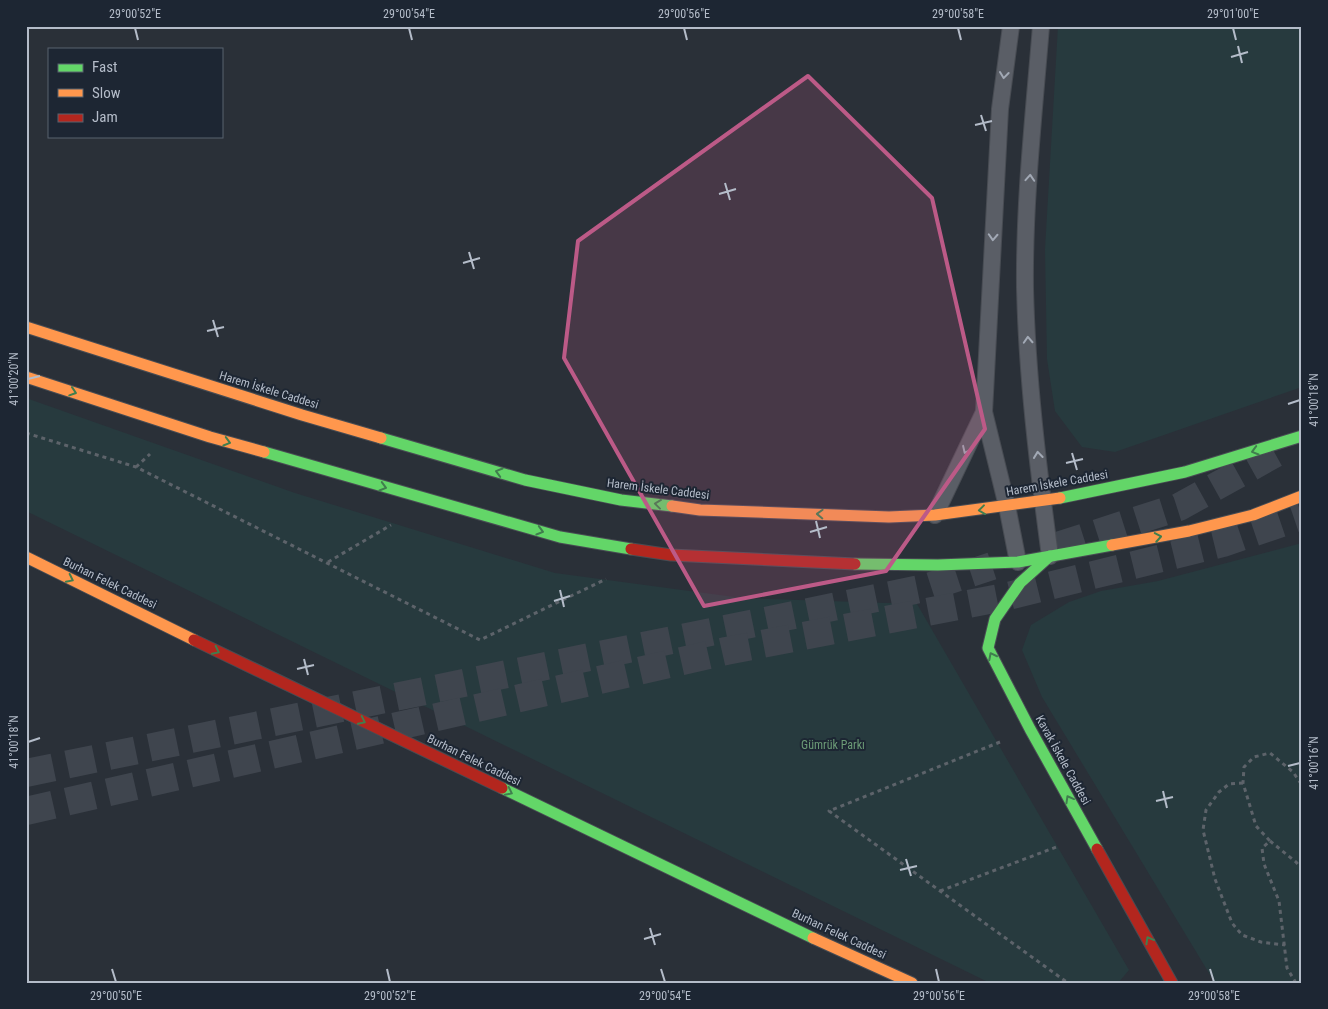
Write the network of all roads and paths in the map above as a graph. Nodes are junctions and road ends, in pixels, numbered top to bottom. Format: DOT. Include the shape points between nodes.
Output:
graph roads {
  1 [pos="1010,26"];
  2 [pos="1041,26"];
  3 [pos="26,327"];
  4 [pos="26,377"];
  5 [pos="984,412"];
  6 [pos="26,433"];
  7 [pos="1302,436"];
  8 [pos="1302,496"];
  9 [pos="431,501"];
  10 [pos="1042,502"];
  11 [pos="1007,506"];
  12 [pos="935,516"];
  13 [pos="1050,556"];
  14 [pos="26,557"];
  15 [pos="1018,562"];
  16 [pos="327,563"];
  17 [pos="615,575"];
  18 [pos="1030,729"];
  19 [pos="1242,783"];
  20 [pos="1302,785"];
  21 [pos="1089,835"];
  22 [pos="1270,840"];
  23 [pos="1302,869"];
  24 [pos="940,891"];
  25 [pos="1285,945"];
  26 [pos="912,983"];
  27 [pos="1068,983"];
  28 [pos="1172,983"];
  29 [pos="1296,983"];
  1 -- 5 [label="lane, one-way" via="1000,109"];
  10 -- 2 [label="lane, one-way" via="1025,288"];
  12 -- 3 [label="main road, Harem İskele Caddesi, one-way" via="700,510 621,500 525,480 302,415"];
  4 -- 9 [label="main road, one-way" via="210,437"];
  5 -- 11 [label="lane"];
  5 -- 12 [label="lane, one-way"];
  6 -- 16 [label="path" via="136,467"];
  7 -- 10 [label="main road, Harem İskele Caddesi, one-way" via="1185,472"];
  13 -- 8 [label="main road, one-way" via="1189,531 1253,515"];
  9 -- 15 [label="main road, one-way" via="560,537 671,555 832,564"];
  9 -- 16 [label="path"];
  10 -- 11 [label="main road, Harem İskele Caddesi"];
  10 -- 13 [label="lane"];
  11 -- 12 [label="main road, Harem İskele Caddesi, one-way"];
  11 -- 15 [label="lane"];
  13 -- 15 [label="main road"];
  18 -- 13 [label="main road, Kavak İskele Caddesi, one-way" via="988,648 995,619 1020,583"];
  14 -- 26 [label="main road, Burhan Felek Caddesi, one-way"];
  16 -- 17 [label="path" via="480,640"];
  21 -- 18 [label="main road, Kavak İskele Caddesi, one-way"];
  18 -- 24 [label="path" via="829,811"];
  19 -- 20 [label="path" via="1244,767 1254,757 1270,753"];
  19 -- 22 [label="path" via="1256,826"];
  19 -- 25 [label="path" via="1229,784 1206,810 1203,830 1215,879 1232,923 1242,935 1261,942"];
  21 -- 24 [label="path"];
  28 -- 21 [label="main road, Kavak İskele Caddesi, one-way"];
  22 -- 23 [label="path"];
  22 -- 25 [label="path" via="1262,848 1264,864 1279,901"];
  24 -- 27 [label="path"];
  25 -- 29 [label="path" via="1288,968"];
}
